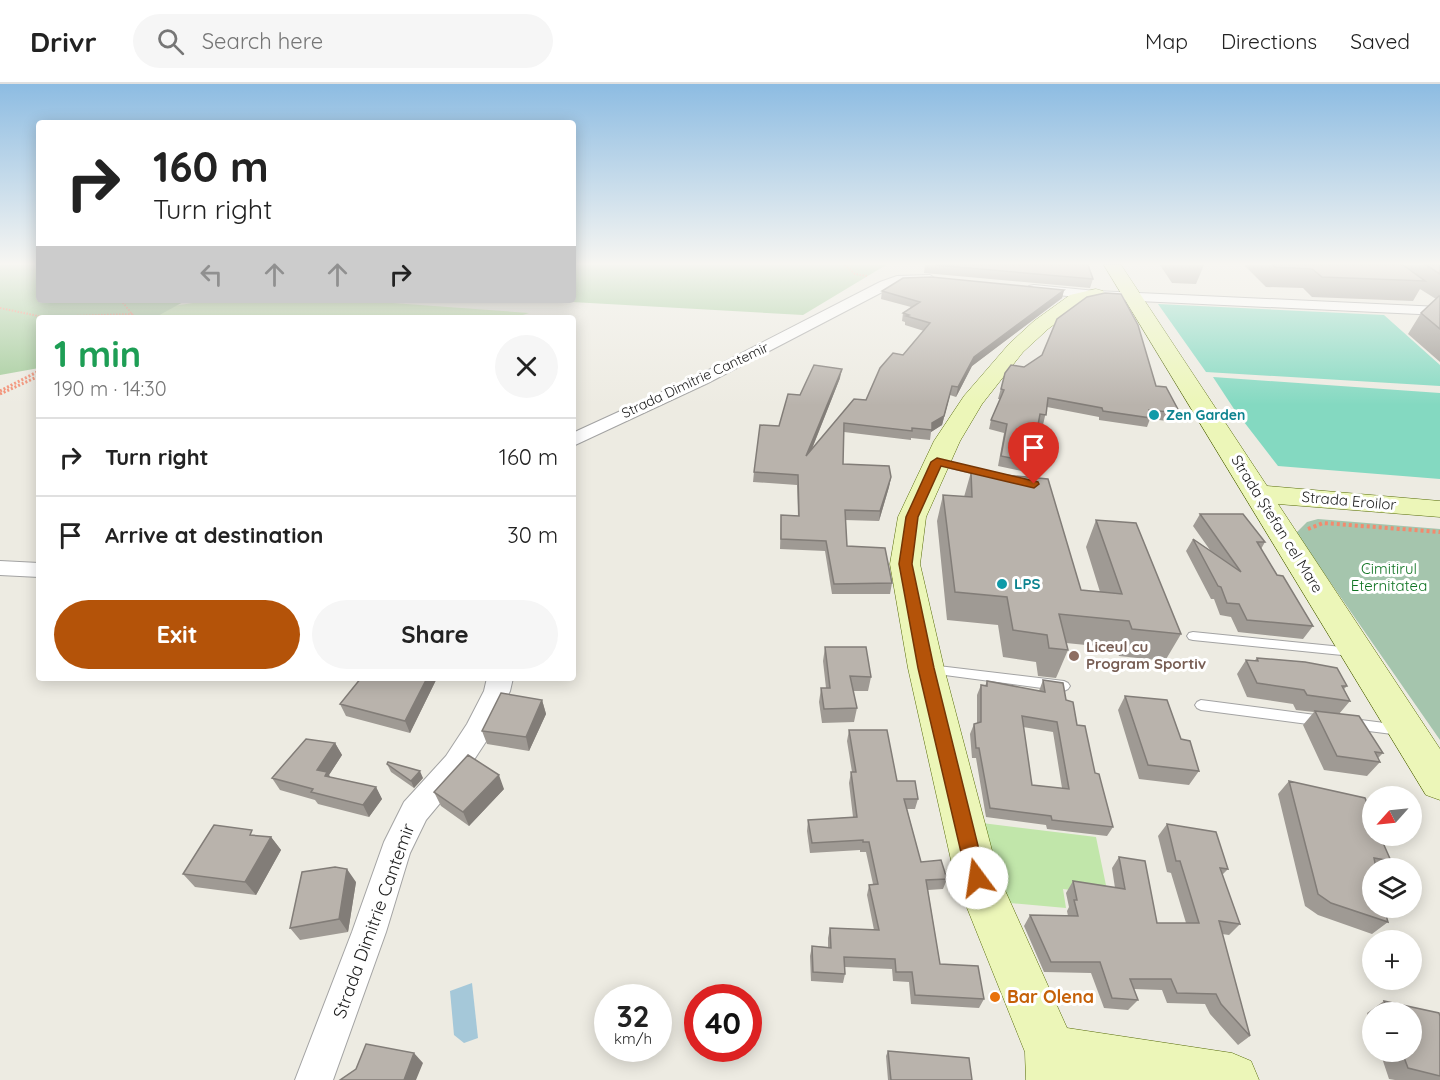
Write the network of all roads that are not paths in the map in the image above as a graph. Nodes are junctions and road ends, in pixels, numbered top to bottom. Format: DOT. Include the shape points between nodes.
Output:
graph roads {
  1 [pos="835,311"];
  2 [pos="1060,311"];
  3 [pos="1142,311"];
  4 [pos="576,439"];
  5 [pos="937,462"];
  6 [pos="1010,479"];
  7 [pos="1258,494"];
  8 [pos="1440,509"];
  9 [pos="0,568"];
  10 [pos="36,570"];
  11 [pos="1192,636"];
  12 [pos="1359,653"];
  13 [pos="926,668"];
  14 [pos="499,681"];
  15 [pos="1064,686"];
  16 [pos="1201,705"];
  17 [pos="1406,731"];
  18 [pos="1440,783"];
  19 [pos="1052,1066"];
  20 [pos="314,1080"];
  21 [pos="1232,1080"];
  1 -- 4 [label="street, Strada Dimitrie Cantemir"];
  2 -- 5 [label="street" via="1016,348 972,401"];
  3 -- 7 [label="street, Strada Ștefan cel Mare"];
  5 -- 6 [label="lane"];
  5 -- 13 [label="street" via="912,517 905,564"];
  7 -- 8 [label="street, Strada Eroilor"];
  7 -- 12 [label="street, Strada Ștefan cel Mare"];
  9 -- 10 [label="street"];
  11 -- 12 [label="lane"];
  12 -- 17 [label="street, Strada Ștefan cel Mare"];
  13 -- 15 [label="lane"];
  13 -- 19 [label="street" via="977,878"];
  14 -- 20 [label="street, Strada Dimitrie Cantemir" via="477,732 416,811 396,852"];
  16 -- 17 [label="lane"];
  17 -- 18 [label="street, Strada Ștefan cel Mare"];
  19 -- 21 [label="street"];
}
